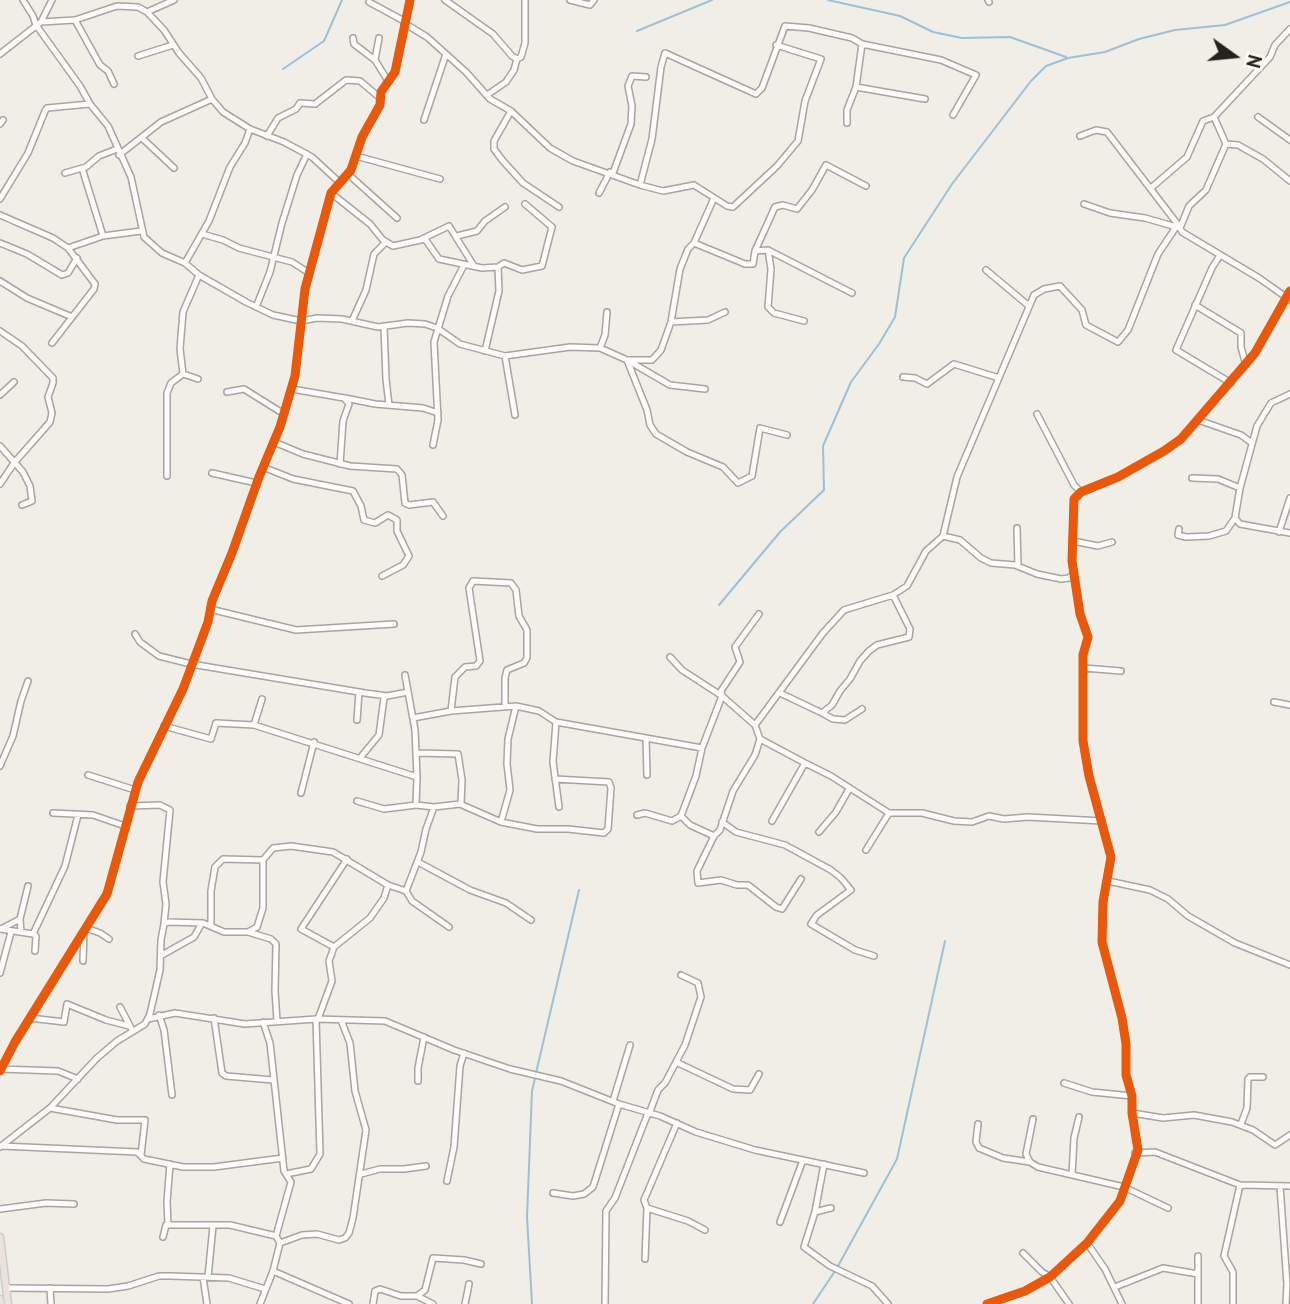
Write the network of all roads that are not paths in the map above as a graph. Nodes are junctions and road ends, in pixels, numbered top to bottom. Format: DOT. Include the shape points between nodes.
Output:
graph roads {
  1 [pos="23,0"];
  2 [pos="51,0"];
  3 [pos="174,0"];
  4 [pos="410,0"];
  5 [pos="445,0"];
  6 [pos="525,0"];
  7 [pos="570,0"];
  8 [pos="594,0"];
  9 [pos="369,2"];
  10 [pos="130,3"];
  11 [pos="147,12"];
  12 [pos="75,20"];
  13 [pos="404,22"];
  14 [pos="38,24"];
  15 [pos="1290,29"];
  16 [pos="354,38"];
  17 [pos="379,38"];
  18 [pos="862,44"];
  19 [pos="173,45"];
  20 [pos="776,45"];
  21 [pos="0,54"];
  22 [pos="446,54"];
  23 [pos="138,56"];
  24 [pos="517,59"];
  25 [pos="374,60"];
  26 [pos="646,77"];
  27 [pos="388,81"];
  28 [pos="114,84"];
  29 [pos="856,87"];
  30 [pos="486,95"];
  31 [pos="380,98"];
  32 [pos="212,99"];
  33 [pos="925,99"];
  34 [pos="90,104"];
  35 [pos="511,111"];
  36 [pos="953,115"];
  37 [pos="1214,117"];
  38 [pos="1258,117"];
  39 [pos="424,120"];
  40 [pos="847,124"];
  41 [pos="250,129"];
  42 [pos="267,136"];
  43 [pos="1080,136"];
  44 [pos="143,139"];
  45 [pos="1290,140"];
  46 [pos="1226,144"];
  47 [pos="118,152"];
  48 [pos="307,154"];
  49 [pos="356,156"];
  50 [pos="82,168"];
  51 [pos="174,168"];
  52 [pos="65,173"];
  53 [pos="612,173"];
  54 [pos="348,174"];
  55 [pos="440,179"];
  56 [pos="1290,181"];
  57 [pos="339,182"];
  58 [pos="640,185"];
  59 [pos="866,186"];
  60 [pos="1151,188"];
  61 [pos="331,193"];
  62 [pos="599,193"];
  63 [pos="714,198"];
  64 [pos="0,200"];
  65 [pos="525,204"];
  66 [pos="1084,204"];
  67 [pos="505,207"];
  68 [pos="559,207"];
  69 [pos="0,215"];
  70 [pos="397,218"];
  71 [pos="1178,227"];
  72 [pos="141,231"];
  73 [pos="202,234"];
  74 [pos="103,236"];
  75 [pos="457,236"];
  76 [pos="422,239"];
  77 [pos="386,242"];
  78 [pos="0,243"];
  79 [pos="694,243"];
  80 [pos="68,248"];
  81 [pos="768,250"];
  82 [pos="755,251"];
  83 [pos="1220,255"];
  84 [pos="77,258"];
  85 [pos="274,258"];
  86 [pos="185,263"];
  87 [pos="464,265"];
  88 [pos="474,266"];
  89 [pos="498,267"];
  90 [pos="986,270"];
  91 [pos="309,272"];
  92 [pos="199,275"];
  93 [pos="0,281"];
  94 [pos="852,293"];
  95 [pos="1289,296"];
  96 [pos="1195,304"];
  97 [pos="1029,306"];
  98 [pos="256,307"];
  99 [pos="607,312"];
  100 [pos="725,312"];
  101 [pos="72,317"];
  102 [pos="301,321"];
  103 [pos="352,321"];
  104 [pos="671,321"];
  105 [pos="804,321"];
  106 [pos="384,327"];
  107 [pos="437,328"];
  108 [pos="0,331"];
  109 [pos="52,343"];
  110 [pos="600,348"];
  111 [pos="485,351"];
  112 [pos="505,356"];
  113 [pos="627,360"];
  114 [pos="1246,365"];
  115 [pos="183,374"];
  116 [pos="904,377"];
  117 [pos="198,379"];
  118 [pos="999,379"];
  119 [pos="14,382"];
  120 [pos="1231,383"];
  121 [pos="292,389"];
  122 [pos="705,389"];
  123 [pos="227,392"];
  124 [pos="1290,394"];
  125 [pos="0,395"];
  126 [pos="344,398"];
  127 [pos="389,405"];
  128 [pos="438,413"];
  129 [pos="284,414"];
  130 [pos="1037,414"];
  131 [pos="1204,414"];
  132 [pos="515,415"];
  133 [pos="1198,420"];
  134 [pos="1208,423"];
  135 [pos="787,435"];
  136 [pos="1253,440"];
  137 [pos="274,442"];
  138 [pos="433,445"];
  139 [pos="0,446"];
  140 [pos="14,463"];
  141 [pos="341,464"];
  142 [pos="263,467"];
  143 [pos="212,473"];
  144 [pos="167,476"];
  145 [pos="1192,478"];
  146 [pos="0,484"];
  147 [pos="256,484"];
  148 [pos="1240,488"];
  149 [pos="1081,492"];
  150 [pos="1290,498"];
  151 [pos="22,505"];
  152 [pos="443,516"];
  153 [pos="1235,518"];
  154 [pos="1017,528"];
  155 [pos="1179,529"];
  156 [pos="1279,532"];
  157 [pos="1290,533"];
  158 [pos="943,536"];
  159 [pos="1073,541"];
  160 [pos="1112,542"];
  161 [pos="1018,566"];
  162 [pos="1073,574"];
  163 [pos="382,576"];
  164 [pos="893,595"];
  165 [pos="210,609"];
  166 [pos="759,614"];
  167 [pos="394,624"];
  168 [pos="135,634"];
  169 [pos="670,657"];
  170 [pos="191,664"];
  171 [pos="1084,668"];
  172 [pos="1121,671"];
  173 [pos="405,675"];
  174 [pos="28,681"];
  175 [pos="359,692"];
  176 [pos="408,692"];
  177 [pos="780,693"];
  178 [pos="387,696"];
  179 [pos="722,696"];
  180 [pos="262,699"];
  181 [pos="1274,702"];
  182 [pos="1290,705"];
  183 [pos="505,706"];
  184 [pos="516,706"];
  185 [pos="862,709"];
  186 [pos="452,710"];
  187 [pos="822,713"];
  188 [pos="413,718"];
  189 [pos="357,720"];
  190 [pos="556,722"];
  191 [pos="254,725"];
  192 [pos="755,725"];
  193 [pos="164,726"];
  194 [pos="646,738"];
  195 [pos="760,739"];
  196 [pos="314,742"];
  197 [pos="702,747"];
  198 [pos="416,753"];
  199 [pos="359,758"];
  200 [pos="805,763"];
  201 [pos="0,766"];
  202 [pos="88,775"];
  203 [pos="647,775"];
  204 [pos="417,777"];
  205 [pos="555,779"];
  206 [pos="849,789"];
  207 [pos="135,790"];
  208 [pos="301,793"];
  209 [pos="357,801"];
  210 [pos="415,804"];
  211 [pos="461,804"];
  212 [pos="130,806"];
  213 [pos="434,807"];
  214 [pos="559,807"];
  215 [pos="53,813"];
  216 [pos="889,813"];
  217 [pos="78,815"];
  218 [pos="637,815"];
  219 [pos="681,816"];
  220 [pos="772,821"];
  221 [pos="1102,821"];
  222 [pos="501,822"];
  223 [pos="722,822"];
  224 [pos="125,826"];
  225 [pos="819,832"];
  226 [pos="714,836"];
  227 [pos="866,850"];
  228 [pos="347,859"];
  229 [pos="263,860"];
  230 [pos="418,862"];
  231 [pos="801,879"];
  232 [pos="1108,881"];
  233 [pos="388,885"];
  234 [pos="28,886"];
  235 [pos="406,891"];
  236 [pos="20,919"];
  237 [pos="531,920"];
  238 [pos="202,923"];
  239 [pos="164,924"];
  240 [pos="211,925"];
  241 [pos="449,927"];
  242 [pos="1,929"];
  243 [pos="85,930"];
  244 [pos="11,932"];
  245 [pos="21,932"];
  246 [pos="248,932"];
  247 [pos="33,934"];
  248 [pos="109,939"];
  249 [pos="334,947"];
  250 [pos="35,951"];
  251 [pos="162,955"];
  252 [pos="874,957"];
  253 [pos="83,961"];
  254 [pos="1290,965"];
  255 [pos="0,973"];
  256 [pos="681,975"];
  257 [pos="120,1007"];
  258 [pos="153,1016"];
  259 [pos="30,1018"];
  260 [pos="214,1018"];
  261 [pos="317,1019"];
  262 [pos="341,1020"];
  263 [pos="277,1021"];
  264 [pos="263,1022"];
  265 [pos="131,1028"];
  266 [pos="424,1037"];
  267 [pos="630,1045"];
  268 [pos="464,1053"];
  269 [pos="677,1062"];
  270 [pos="0,1070"];
  271 [pos="758,1074"];
  272 [pos="1263,1077"];
  273 [pos="78,1079"];
  274 [pos="273,1080"];
  275 [pos="418,1081"];
  276 [pos="1064,1083"];
  277 [pos="172,1095"];
  278 [pos="1132,1096"];
  279 [pos="616,1102"];
  280 [pos="50,1108"];
  281 [pos="649,1113"];
  282 [pos="1132,1113"];
  283 [pos="1079,1117"];
  284 [pos="1033,1119"];
  285 [pos="677,1123"];
  286 [pos="978,1124"];
  287 [pos="1241,1124"];
  288 [pos="1290,1135"];
  289 [pos="1,1146"];
  290 [pos="1135,1153"];
  291 [pos="141,1155"];
  292 [pos="282,1158"];
  293 [pos="803,1160"];
  294 [pos="1030,1162"];
  295 [pos="170,1164"];
  296 [pos="824,1164"];
  297 [pos="426,1166"];
  298 [pos="864,1173"];
  299 [pos="286,1174"];
  300 [pos="361,1174"];
  301 [pos="1072,1175"];
  302 [pos="447,1181"];
  303 [pos="1240,1185"];
  304 [pos="1280,1186"];
  305 [pos="1290,1186"];
  306 [pos="1124,1187"];
  307 [pos="554,1193"];
  308 [pos="74,1204"];
  309 [pos="648,1208"];
  310 [pos="831,1208"];
  311 [pos="1168,1208"];
  312 [pos="0,1209"];
  313 [pos="815,1212"];
  314 [pos="780,1222"];
  315 [pos="168,1225"];
  316 [pos="213,1226"];
  317 [pos="705,1230"];
  318 [pos="276,1236"];
  319 [pos="0,1237"];
  320 [pos="163,1237"];
  321 [pos="280,1243"];
  322 [pos="1087,1243"];
  323 [pos="1023,1253"];
  324 [pos="1,1254"];
  325 [pos="1198,1256"];
  326 [pos="645,1259"];
  327 [pos="481,1264"];
  328 [pos="273,1271"];
  329 [pos="1198,1274"];
  330 [pos="205,1277"];
  331 [pos="1050,1277"];
  332 [pos="469,1284"];
  333 [pos="1115,1287"];
  334 [pos="6,1288"];
  335 [pos="50,1288"];
  336 [pos="265,1289"];
  337 [pos="417,1296"];
  338 [pos="1006,1297"];
  339 [pos="8,1304"];
  340 [pos="51,1304"];
  341 [pos="207,1304"];
  342 [pos="260,1304"];
  343 [pos="349,1304"];
  344 [pos="373,1304"];
  345 [pos="433,1304"];
  346 [pos="465,1304"];
  347 [pos="605,1304"];
  348 [pos="888,1304"];
  349 [pos="987,1304"];
  350 [pos="1009,1304"];
  351 [pos="1069,1304"];
  352 [pos="1122,1304"];
  353 [pos="1198,1304"];
  354 [pos="1233,1304"];
  355 [pos="1286,1304"];
  1 -- 14 [label="street"];
  2 -- 14 [label="street"];
  3 -- 11 [label="street"];
  4 -- 13 [label="street"];
  5 -- 24 [label="street" via="493,34"];
  6 -- 24 [label="street" via="525,43"];
  7 -- 8 [label="street" via="590,5"];
  9 -- 13 [label="street"];
  10 -- 11 [label="street"];
  10 -- 12 [label="street"];
  11 -- 19 [label="street"];
  12 -- 14 [label="street"];
  12 -- 28 [label="street"];
  13 -- 22 [label="street"];
  13 -- 27 [label="street" via="398,61"];
  14 -- 21 [label="street"];
  14 -- 34 [label="street"];
  15 -- 37 [label="street"];
  16 -- 25 [label="street" via="354,44"];
  17 -- 25 [label="street"];
  18 -- 20 [label="street" via="852,38 785,26"];
  18 -- 29 [label="street"];
  18 -- 36 [label="street" via="941,60 976,75"];
  19 -- 23 [label="street"];
  19 -- 32 [label="street"];
  20 -- 58 [label="street" via="756,94 665,53"];
  20 -- 63 [label="street" via="821,59 805,101 798,141 733,207"];
  22 -- 30 [label="street"];
  22 -- 39 [label="street"];
  24 -- 30 [label="street" via="506,82"];
  25 -- 27 [label="street"];
  26 -- 53 [label="street" via="632,76 628,86 631,124"];
  27 -- 31 [label="street"];
  29 -- 33 [label="street"];
  29 -- 40 [label="street"];
  30 -- 35 [label="street"];
  31 -- 42 [label="street" via="360,81 346,80 315,104 300,103 278,118"];
  31 -- 49 [label="street"];
  32 -- 41 [label="street"];
  32 -- 44 [label="street" via="160,124"];
  34 -- 47 [label="street" via="106,121"];
  34 -- 64 [label="street" via="47,108 28,153"];
  35 -- 53 [label="street" via="550,148"];
  35 -- 68 [label="street" via="494,149 523,183"];
  37 -- 46 [label="street"];
  37 -- 60 [label="street" via="1203,121 1187,157"];
  38 -- 45 [label="street"];
  41 -- 42 [label="street"];
  41 -- 73 [label="street"];
  42 -- 48 [label="street"];
  43 -- 60 [label="street" via="1096,130 1107,132"];
  44 -- 47 [label="street"];
  44 -- 51 [label="street"];
  46 -- 56 [label="street" via="1238,145 1263,159"];
  46 -- 71 [label="street" via="1206,190 1189,206"];
  47 -- 50 [label="street" via="99,156"];
  47 -- 72 [label="street" via="131,177"];
  48 -- 57 [label="street"];
  48 -- 85 [label="street"];
  49 -- 54 [label="street"];
  49 -- 55 [label="street"];
  50 -- 52 [label="street"];
  50 -- 74 [label="street"];
  53 -- 58 [label="street"];
  53 -- 62 [label="street"];
  54 -- 57 [label="street"];
  54 -- 70 [label="street"];
  57 -- 61 [label="street"];
  58 -- 63 [label="street" via="663,191 694,185"];
  59 -- 82 [label="street" via="826,165 797,209 775,207"];
  60 -- 71 [label="street"];
  61 -- 77 [label="street"];
  61 -- 91 [label="street"];
  63 -- 79 [label="street"];
  65 -- 89 [label="street" via="552,227 542,266 522,270 504,263"];
  66 -- 71 [label="street"];
  67 -- 75 [label="street" via="477,231"];
  69 -- 80 [label="street"];
  71 -- 83 [label="street"];
  71 -- 97 [label="street" via="1158,254 1128,330 1118,342 1086,325 1082,310 1059,286 1034,295"];
  72 -- 74 [label="street"];
  72 -- 86 [label="street" via="156,249"];
  73 -- 85 [label="street"];
  73 -- 86 [label="street"];
  74 -- 80 [label="street"];
  75 -- 76 [label="street" via="449,226"];
  75 -- 88 [label="street"];
  76 -- 77 [label="street" via="396,246"];
  76 -- 87 [label="street" via="439,259"];
  77 -- 103 [label="street" via="374,254 366,290"];
  78 -- 84 [label="street" via="62,275"];
  79 -- 82 [label="street" via="745,264 753,264"];
  79 -- 104 [label="street" via="680,269"];
  80 -- 84 [label="street"];
  81 -- 82 [label="street"];
  81 -- 94 [label="street"];
  81 -- 105 [label="street" via="768,307"];
  83 -- 95 [label="street"];
  83 -- 96 [label="street"];
  84 -- 101 [label="street" via="95,286"];
  85 -- 91 [label="street"];
  85 -- 98 [label="street"];
  86 -- 92 [label="street"];
  87 -- 88 [label="street"];
  87 -- 107 [label="street"];
  88 -- 89 [label="street"];
  89 -- 111 [label="street" via="499,291"];
  90 -- 97 [label="street"];
  91 -- 102 [label="street"];
  92 -- 98 [label="street"];
  92 -- 115 [label="street" via="182,319"];
  93 -- 101 [label="street"];
  95 -- 114 [label="street"];
  96 -- 114 [label="street" via="1241,333"];
  96 -- 120 [label="street" via="1176,349"];
  97 -- 118 [label="street"];
  98 -- 102 [label="street"];
  99 -- 110 [label="street"];
  100 -- 104 [label="street" via="708,320"];
  101 -- 109 [label="street"];
  102 -- 103 [label="street"];
  102 -- 121 [label="street"];
  103 -- 106 [label="street"];
  104 -- 113 [label="street" via="661,350 652,360"];
  106 -- 107 [label="street" via="408,323"];
  106 -- 127 [label="street"];
  107 -- 111 [label="street" via="460,344"];
  107 -- 128 [label="street"];
  108 -- 140 [label="street" via="53,378 48,397 50,422"];
  110 -- 112 [label="street" via="570,347"];
  110 -- 113 [label="street"];
  111 -- 112 [label="street"];
  112 -- 132 [label="street"];
  113 -- 122 [label="street" via="670,386"];
  113 -- 135 [label="street" via="656,434 723,467 738,483 752,475 760,428"];
  114 -- 120 [label="street"];
  115 -- 117 [label="street"];
  115 -- 144 [label="street" via="170,383 167,393"];
  116 -- 118 [label="street" via="927,384 954,364"];
  118 -- 158 [label="street" via="957,477"];
  119 -- 125 [label="street"];
  120 -- 131 [label="street"];
  121 -- 126 [label="street"];
  121 -- 129 [label="street"];
  123 -- 129 [label="street" via="244,389"];
  124 -- 136 [label="street" via="1270,403"];
  126 -- 127 [label="street"];
  126 -- 141 [label="street" via="349,404 343,421"];
  127 -- 128 [label="street"];
  128 -- 138 [label="street"];
  129 -- 137 [label="street"];
  130 -- 149 [label="street"];
  131 -- 133 [label="street"];
  131 -- 134 [label="street"];
  133 -- 134 [label="street"];
  133 -- 149 [label="street" via="1164,451"];
  134 -- 136 [label="street"];
  136 -- 148 [label="street"];
  137 -- 141 [label="street"];
  137 -- 142 [label="street"];
  139 -- 140 [label="street"];
  140 -- 146 [label="street"];
  140 -- 151 [label="street" via="30,486 32,501"];
  141 -- 152 [label="street" via="400,471 405,503 433,502"];
  142 -- 147 [label="street"];
  142 -- 163 [label="street" via="293,479 353,491 365,520 375,523 388,515 397,520 409,556 403,565"];
  143 -- 147 [label="street"];
  145 -- 148 [label="street" via="1218,479"];
  147 -- 165 [label="street"];
  148 -- 153 [label="street"];
  149 -- 159 [label="street" via="1073,504"];
  150 -- 156 [label="street"];
  153 -- 155 [label="street" via="1226,531 1209,536 1186,537 1178,535"];
  153 -- 156 [label="street" via="1240,524"];
  154 -- 161 [label="street"];
  156 -- 157 [label="street"];
  158 -- 161 [label="street" via="960,540 986,561"];
  158 -- 164 [label="street" via="926,551 906,586"];
  159 -- 160 [label="street" via="1098,546"];
  159 -- 162 [label="street"];
  161 -- 162 [label="street" via="1061,579"];
  162 -- 171 [label="street" via="1088,637"];
  164 -- 177 [label="street" via="844,610"];
  164 -- 187 [label="street" via="910,629 909,637 869,651"];
  165 -- 167 [label="street" via="296,630"];
  165 -- 170 [label="street"];
  166 -- 179 [label="street" via="735,647 740,662"];
  168 -- 170 [label="street" via="159,656"];
  169 -- 179 [label="street"];
  170 -- 175 [label="street"];
  170 -- 193 [label="street"];
  171 -- 172 [label="street"];
  171 -- 221 [label="street" via="1083,741"];
  173 -- 176 [label="street"];
  174 -- 201 [label="street"];
  175 -- 178 [label="street"];
  175 -- 189 [label="street"];
  176 -- 178 [label="street"];
  176 -- 188 [label="street"];
  177 -- 187 [label="street"];
  177 -- 192 [label="street"];
  178 -- 199 [label="street" via="379,735"];
  179 -- 192 [label="street"];
  179 -- 197 [label="street"];
  180 -- 191 [label="street"];
  181 -- 182 [label="street"];
  183 -- 184 [label="street"];
  183 -- 186 [label="street"];
  183 -- 186 [label="street" via="507,670 527,658 527,630 511,583 473,581 469,588 480,661 455,677"];
  184 -- 190 [label="street" via="539,711"];
  184 -- 222 [label="street" via="508,739 510,790"];
  185 -- 187 [label="street" via="845,720"];
  186 -- 188 [label="street"];
  188 -- 198 [label="street"];
  190 -- 194 [label="street"];
  190 -- 205 [label="street"];
  191 -- 193 [label="street" via="216,723 211,739"];
  191 -- 196 [label="street"];
  192 -- 195 [label="street"];
  193 -- 207 [label="street"];
  194 -- 197 [label="street"];
  194 -- 203 [label="street"];
  195 -- 200 [label="street"];
  195 -- 223 [label="street"];
  196 -- 199 [label="street"];
  196 -- 208 [label="street"];
  197 -- 219 [label="street"];
  198 -- 204 [label="street"];
  198 -- 211 [label="street" via="458,754"];
  199 -- 204 [label="street"];
  200 -- 206 [label="street"];
  200 -- 220 [label="street"];
  202 -- 207 [label="street"];
  204 -- 210 [label="street"];
  205 -- 214 [label="street"];
  205 -- 222 [label="street" via="609,782 608,830 537,829"];
  206 -- 216 [label="street"];
  206 -- 225 [label="street"];
  207 -- 212 [label="street"];
  209 -- 210 [label="street" via="384,809"];
  210 -- 213 [label="street"];
  211 -- 213 [label="street"];
  211 -- 222 [label="street"];
  212 -- 224 [label="street"];
  212 -- 239 [label="street" via="160,805 170,810"];
  213 -- 230 [label="street"];
  215 -- 217 [label="street"];
  216 -- 221 [label="street" via="922,813 972,822 989,816"];
  216 -- 227 [label="street"];
  217 -- 224 [label="street"];
  217 -- 247 [label="street" via="65,866"];
  218 -- 219 [label="street" via="672,821"];
  219 -- 226 [label="street"];
  221 -- 232 [label="street" via="1111,857"];
  223 -- 226 [label="street"];
  223 -- 252 [label="street" via="736,832 785,845 841,878 851,890 811,924"];
  224 -- 243 [label="street" via="107,894"];
  226 -- 231 [label="street" via="696,871 698,883 721,880 748,885 782,909"];
  228 -- 229 [label="street" via="325,850 290,846 273,848"];
  228 -- 233 [label="street"];
  228 -- 249 [label="street" via="301,929"];
  229 -- 240 [label="street" via="223,859 215,867"];
  229 -- 246 [label="street" via="262,908 257,927"];
  230 -- 235 [label="street"];
  230 -- 237 [label="street" via="506,903"];
  232 -- 254 [label="street" via="1150,890 1236,943"];
  232 -- 278 [label="street" via="1102,942 1122,1018"];
  233 -- 235 [label="street"];
  233 -- 249 [label="street" via="369,918"];
  234 -- 236 [label="street"];
  235 -- 241 [label="street" via="412,901"];
  236 -- 242 [label="street"];
  236 -- 245 [label="street"];
  238 -- 239 [label="street"];
  238 -- 240 [label="street"];
  238 -- 251 [label="street" via="194,937"];
  239 -- 251 [label="street"];
  240 -- 246 [label="street" via="224,932"];
  242 -- 244 [label="street"];
  243 -- 248 [label="street"];
  243 -- 253 [label="street"];
  243 -- 259 [label="street"];
  244 -- 245 [label="street"];
  244 -- 255 [label="street"];
  245 -- 247 [label="street"];
  246 -- 263 [label="street" via="276,944"];
  247 -- 250 [label="street"];
  249 -- 261 [label="street" via="329,961 332,981"];
  251 -- 258 [label="street"];
  256 -- 269 [label="street" via="698,983 701,992"];
  257 -- 265 [label="street"];
  258 -- 260 [label="street" via="175,1013"];
  258 -- 265 [label="street"];
  258 -- 277 [label="street" via="164,1030"];
  259 -- 265 [label="street" via="64,1022 67,1004"];
  259 -- 270 [label="street"];
  260 -- 264 [label="street"];
  260 -- 274 [label="street" via="222,1073"];
  261 -- 262 [label="street"];
  261 -- 263 [label="street"];
  261 -- 299 [label="street" via="320,1154 311,1169"];
  262 -- 266 [label="street" via="385,1021"];
  262 -- 300 [label="street" via="366,1130"];
  263 -- 264 [label="street"];
  264 -- 274 [label="street"];
  265 -- 273 [label="street"];
  266 -- 268 [label="street"];
  266 -- 275 [label="street"];
  267 -- 279 [label="street"];
  268 -- 279 [label="street"];
  268 -- 302 [label="street"];
  269 -- 271 [label="street" via="733,1089 750,1090"];
  269 -- 281 [label="street"];
  270 -- 273 [label="street" via="58,1071"];
  272 -- 287 [label="street" via="1248,1079"];
  273 -- 280 [label="street"];
  274 -- 292 [label="street"];
  276 -- 278 [label="street" via="1092,1092"];
  278 -- 282 [label="street"];
  279 -- 281 [label="street"];
  279 -- 307 [label="street" via="593,1187 573,1196"];
  280 -- 289 [label="street"];
  280 -- 291 [label="street" via="117,1121 145,1120"];
  281 -- 285 [label="street"];
  281 -- 347 [label="street" via="606,1211"];
  282 -- 287 [label="street" via="1163,1118 1199,1115"];
  282 -- 290 [label="street"];
  283 -- 301 [label="street"];
  284 -- 294 [label="street" via="1026,1154"];
  285 -- 293 [label="street" via="755,1150"];
  285 -- 309 [label="street" via="645,1200"];
  286 -- 294 [label="street" via="979,1148"];
  287 -- 288 [label="street" via="1275,1145"];
  289 -- 291 [label="street" via="113,1149"];
  290 -- 303 [label="street" via="1155,1152"];
  290 -- 306 [label="street"];
  291 -- 295 [label="street"];
  292 -- 295 [label="street" via="214,1167"];
  292 -- 299 [label="street"];
  293 -- 296 [label="street"];
  293 -- 314 [label="street"];
  294 -- 301 [label="street"];
  295 -- 315 [label="street"];
  296 -- 298 [label="street"];
  296 -- 313 [label="street"];
  297 -- 300 [label="street"];
  299 -- 318 [label="street" via="292,1182"];
  300 -- 321 [label="street" via="354,1218 345,1238 302,1235"];
  301 -- 306 [label="street"];
  303 -- 304 [label="street"];
  303 -- 354 [label="street" via="1224,1256 1233,1272"];
  304 -- 305 [label="street"];
  304 -- 355 [label="street"];
  306 -- 311 [label="street"];
  306 -- 322 [label="street" via="1120,1201"];
  308 -- 312 [label="street"];
  309 -- 317 [label="street"];
  309 -- 326 [label="street"];
  310 -- 313 [label="street"];
  313 -- 348 [label="street" via="806,1250 873,1286"];
  315 -- 316 [label="street"];
  315 -- 320 [label="street"];
  316 -- 318 [label="street" via="230,1225"];
  316 -- 330 [label="street"];
  318 -- 321 [label="street"];
  319 -- 324 [label="main road"];
  321 -- 328 [label="street"];
  322 -- 331 [label="street"];
  322 -- 333 [label="street"];
  323 -- 331 [label="street"];
  324 -- 334 [label="main road"];
  325 -- 329 [label="street"];
  327 -- 337 [label="street" via="433,1258 425,1290"];
  328 -- 336 [label="street"];
  328 -- 343 [label="street"];
  329 -- 333 [label="street" via="1163,1268"];
  329 -- 353 [label="street"];
  330 -- 335 [label="street" via="159,1276 108,1289"];
  330 -- 336 [label="street" via="229,1278"];
  330 -- 341 [label="street"];
  331 -- 338 [label="street"];
  331 -- 351 [label="street"];
  332 -- 346 [label="street"];
  333 -- 352 [label="street"];
  334 -- 335 [label="street"];
  334 -- 339 [label="main road"];
  335 -- 340 [label="street"];
  336 -- 342 [label="street"];
  337 -- 344 [label="street" via="380,1289 375,1291"];
  337 -- 345 [label="street"];
  338 -- 349 [label="street"];
  338 -- 350 [label="street"];
}
